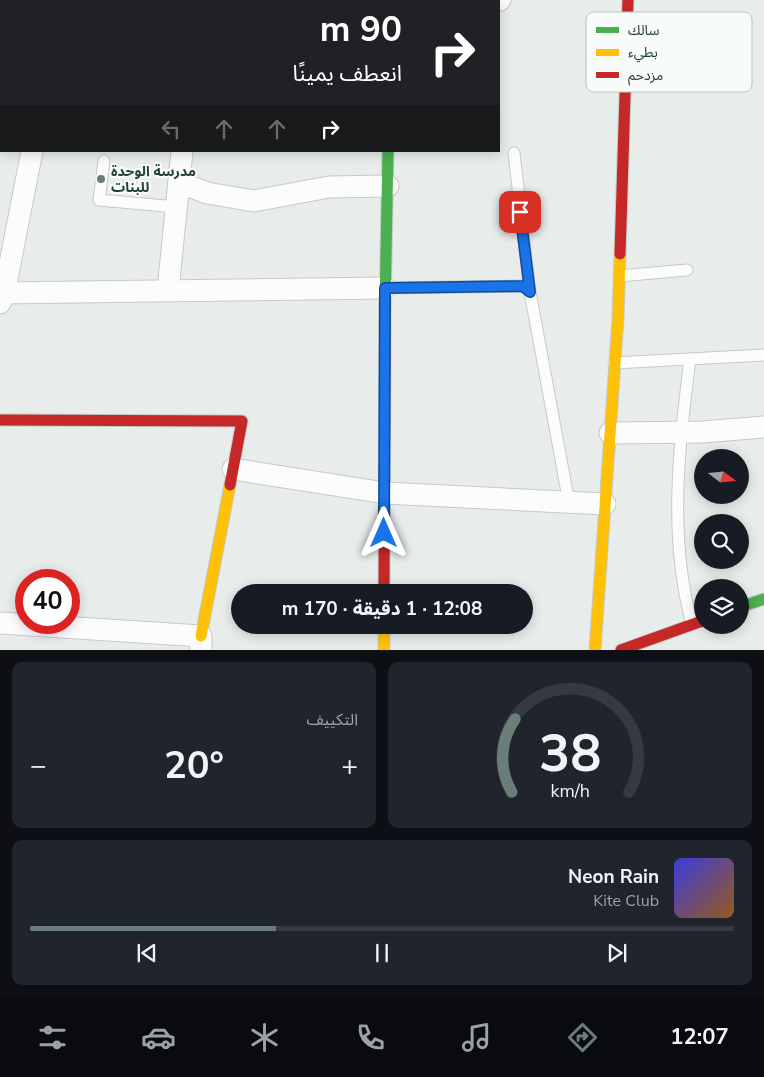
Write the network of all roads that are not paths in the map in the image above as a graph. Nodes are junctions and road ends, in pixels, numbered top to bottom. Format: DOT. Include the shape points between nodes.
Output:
graph roads {
  1 [pos="625,92"];
  2 [pos="32,152"];
  3 [pos="182,152"];
  4 [pos="388,152"];
  5 [pos="514,153"];
  6 [pos="104,161"];
  7 [pos="179,182"];
  8 [pos="388,186"];
  9 [pos="177,207"];
  10 [pos="687,270"];
  11 [pos="619,276"];
  12 [pos="385,288"];
  13 [pos="168,290"];
  14 [pos="530,292"];
  15 [pos="1,297"];
  16 [pos="764,354"];
  17 [pos="690,359"];
  18 [pos="614,363"];
  19 [pos="0,420"];
  20 [pos="764,427"];
  21 [pos="681,432"];
  22 [pos="610,433"];
  23 [pos="233,469"];
  24 [pos="385,493"];
  25 [pos="569,502"];
  26 [pos="605,504"];
  27 [pos="384,584"];
  28 [pos="764,599"];
  29 [pos="749,604"];
  30 [pos="694,616"];
  31 [pos="0,623"];
  32 [pos="694,623"];
  33 [pos="384,634"];
  34 [pos="201,643"];
  35 [pos="628,648"];
  36 [pos="384,650"];
  37 [pos="595,650"];
  1 -- 11 [label="street"];
  2 -- 15 [label="street"];
  3 -- 7 [label="street"];
  4 -- 8 [label="street"];
  5 -- 14 [label="lane"];
  6 -- 9 [label="lane" via="99,200"];
  7 -- 8 [label="street" via="207,193 254,201 329,187"];
  7 -- 9 [label="street"];
  8 -- 12 [label="street"];
  9 -- 13 [label="street"];
  10 -- 11 [label="lane"];
  11 -- 18 [label="street"];
  12 -- 13 [label="street"];
  12 -- 14 [label="lane" via="523,286"];
  12 -- 24 [label="street"];
  13 -- 15 [label="street"];
  14 -- 25 [label="lane"];
  16 -- 17 [label="lane"];
  17 -- 18 [label="lane"];
  17 -- 21 [label="lane"];
  18 -- 22 [label="street"];
  19 -- 23 [label="street" via="242,421"];
  20 -- 21 [label="street"];
  21 -- 22 [label="street"];
  21 -- 30 [label="lane" via="677,513 684,594"];
  22 -- 26 [label="street"];
  23 -- 24 [label="street"];
  23 -- 34 [label="street"];
  24 -- 25 [label="street"];
  24 -- 27 [label="street"];
  25 -- 26 [label="street"];
  26 -- 37 [label="street"];
  28 -- 29 [label="street"];
  31 -- 34 [label="street"];
  32 -- 35 [label="street"];
  33 -- 36 [label="street"];
}
